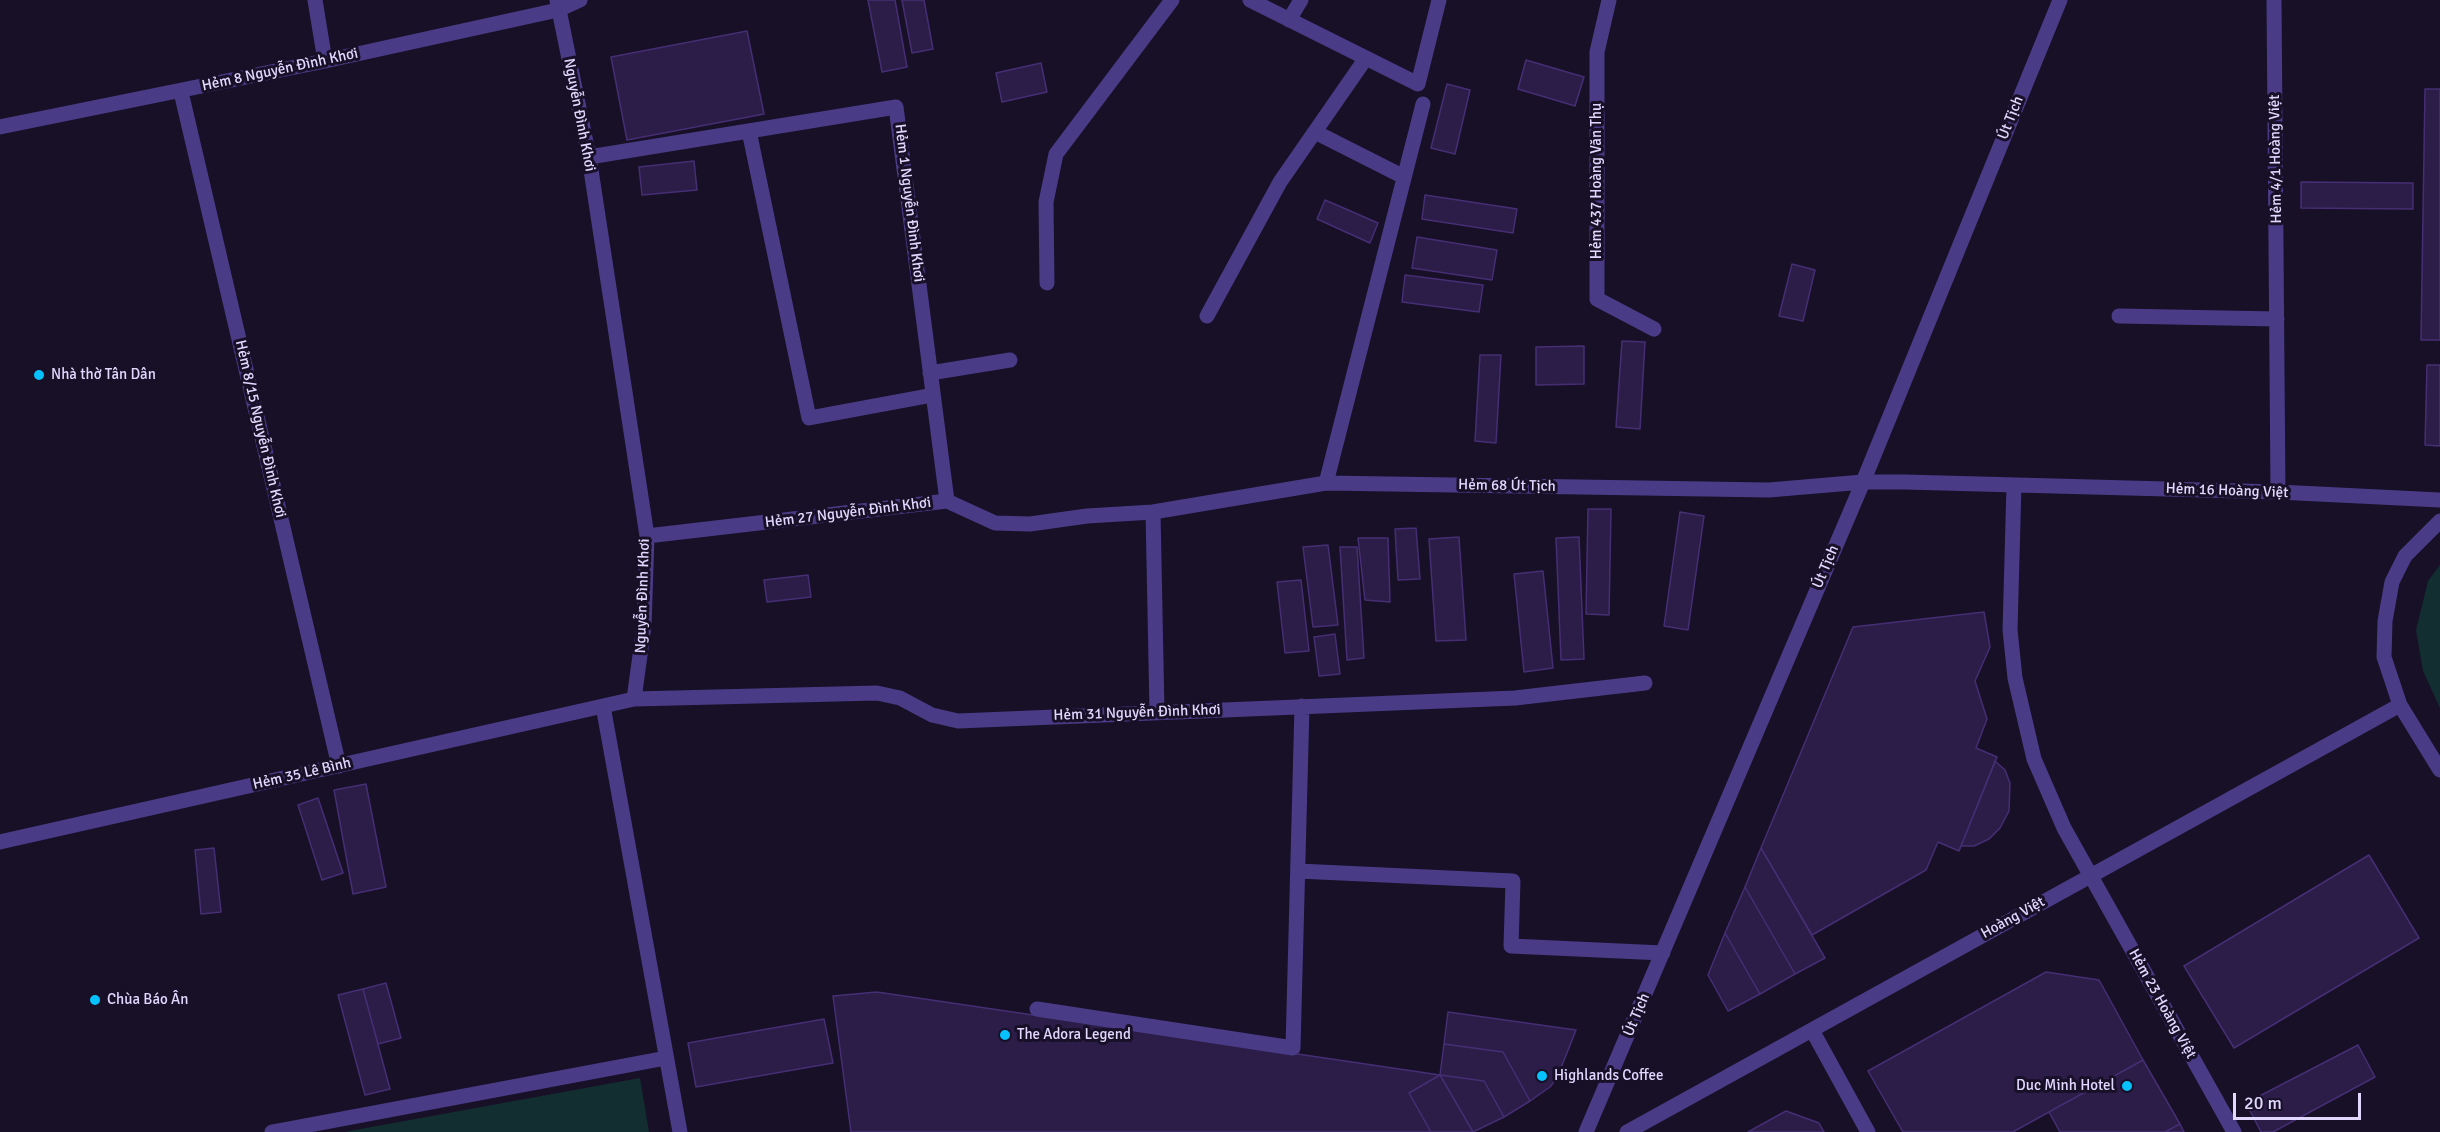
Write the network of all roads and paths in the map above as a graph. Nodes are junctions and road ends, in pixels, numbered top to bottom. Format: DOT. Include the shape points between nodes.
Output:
graph roads {
  1 [pos="315,0"];
  2 [pos="580,0"];
  3 [pos="1172,0"];
  4 [pos="1250,0"];
  5 [pos="1301,0"];
  6 [pos="1439,0"];
  7 [pos="1609,0"];
  8 [pos="2060,0"];
  9 [pos="2274,0"];
  10 [pos="557,5"];
  11 [pos="1289,20"];
  12 [pos="1366,58"];
  13 [pos="325,61"];
  14 [pos="181,92"];
  15 [pos="1422,104"];
  16 [pos="0,127"];
  17 [pos="749,131"];
  18 [pos="1315,132"];
  19 [pos="589,157"];
  20 [pos="1404,177"];
  21 [pos="1047,283"];
  22 [pos="1207,316"];
  23 [pos="2119,316"];
  24 [pos="2277,319"];
  25 [pos="1654,329"];
  26 [pos="1010,360"];
  27 [pos="930,372"];
  28 [pos="933,395"];
  29 [pos="1863,482"];
  30 [pos="1326,483"];
  31 [pos="2014,485"];
  32 [pos="2278,492"];
  33 [pos="2440,500"];
  34 [pos="947,501"];
  35 [pos="1154,512"];
  36 [pos="2440,521"];
  37 [pos="647,537"];
  38 [pos="1645,683"];
  39 [pos="634,699"];
  40 [pos="2400,705"];
  41 [pos="603,706"];
  42 [pos="1302,706"];
  43 [pos="1157,712"];
  44 [pos="339,766"];
  45 [pos="2440,770"];
  46 [pos="0,842"];
  47 [pos="1298,871"];
  48 [pos="2090,876"];
  49 [pos="1663,953"];
  50 [pos="1036,1009"];
  51 [pos="1812,1030"];
  52 [pos="666,1058"];
  53 [pos="272,1132"];
  54 [pos="680,1132"];
  55 [pos="1586,1132"];
  56 [pos="1627,1132"];
  57 [pos="1868,1132"];
  58 [pos="2234,1132"];
  1 -- 13 [label="street"];
  2 -- 10 [label="street, Hẻm 8 Nguyễn Đình Khơi"];
  3 -- 21 [label="street" via="1056,154 1046,201"];
  4 -- 11 [label="street"];
  5 -- 11 [label="street"];
  6 -- 12 [label="street" via="1418,84"];
  7 -- 25 [label="street, Hẻm 437 Hoàng Văn Thụ" via="1597,52 1597,299"];
  8 -- 29 [label="street, Út Tịch"];
  9 -- 24 [label="street, Hẻm 4/1 Hoàng Việt"];
  10 -- 13 [label="street, Hẻm 8 Nguyễn Đình Khơi"];
  10 -- 19 [label="street, Nguyễn Đình Khơi"];
  11 -- 12 [label="street"];
  12 -- 18 [label="street"];
  13 -- 14 [label="street, Hẻm 8 Nguyễn Đình Khơi"];
  14 -- 16 [label="street, Hẻm 8 Nguyễn Đình Khơi"];
  14 -- 44 [label="street, Hẻm 8/15 Nguyễn Đình Khơi"];
  15 -- 20 [label="street"];
  17 -- 19 [label="street, Hẻm 1 Nguyễn Đình Khơi"];
  17 -- 27 [label="street, Hẻm 1 Nguyễn Đình Khơi" via="896,107"];
  17 -- 28 [label="street" via="809,418"];
  18 -- 20 [label="street"];
  18 -- 22 [label="street" via="1280,182"];
  19 -- 37 [label="street, Nguyễn Đình Khơi"];
  20 -- 30 [label="street"];
  23 -- 24 [label="street"];
  24 -- 32 [label="street, Hẻm 4/1 Hoàng Việt"];
  26 -- 27 [label="street"];
  27 -- 28 [label="street, Hẻm 1 Nguyễn Đình Khơi"];
  28 -- 34 [label="street, Hẻm 1 Nguyễn Đình Khơi"];
  29 -- 30 [label="street, Hẻm 68 Út Tịch" via="1769,490"];
  29 -- 31 [label="street, Hẻm 16 Hoàng Việt"];
  29 -- 49 [label="street, Út Tịch"];
  30 -- 35 [label="street, Hẻm 68 Út Tịch"];
  31 -- 32 [label="street, Hẻm 16 Hoàng Việt"];
  31 -- 48 [label="street" via="2010,591 2015,678 2034,759"];
  32 -- 33 [label="street, Hẻm 16 Hoàng Việt"];
  34 -- 35 [label="street, Hẻm 27 Nguyễn Đình Khơi" via="995,523 1030,524"];
  34 -- 37 [label="street, Hẻm 27 Nguyễn Đình Khơi"];
  35 -- 43 [label="street"];
  36 -- 40 [label="street" via="2405,556 2392,582 2384,657"];
  37 -- 39 [label="street, Nguyễn Đình Khơi" via="644,626"];
  38 -- 42 [label="street, Hẻm 31 Nguyễn Đình Khơi" via="1515,698"];
  39 -- 41 [label="street"];
  39 -- 43 [label="street, Hẻm 31 Nguyễn Đình Khơi" via="877,693 958,721"];
  40 -- 45 [label="street"];
  40 -- 48 [label="street, Hoàng Việt"];
  41 -- 44 [label="street, Hẻm 35 Lê Bình"];
  41 -- 52 [label="street"];
  42 -- 43 [label="street, Hẻm 31 Nguyễn Đình Khơi"];
  42 -- 47 [label="street"];
  44 -- 46 [label="street, Hẻm 35 Lê Bình"];
  47 -- 49 [label="street" via="1513,881 1510,946"];
  47 -- 50 [label="street" via="1293,1048"];
  48 -- 51 [label="street, Hoàng Việt"];
  48 -- 58 [label="street, Hẻm 23 Hoàng Việt"];
  49 -- 55 [label="street, Út Tịch"];
  51 -- 56 [label="street, Hoàng Việt"];
  51 -- 57 [label="street"];
  52 -- 53 [label="street"];
  52 -- 54 [label="street"];
}
